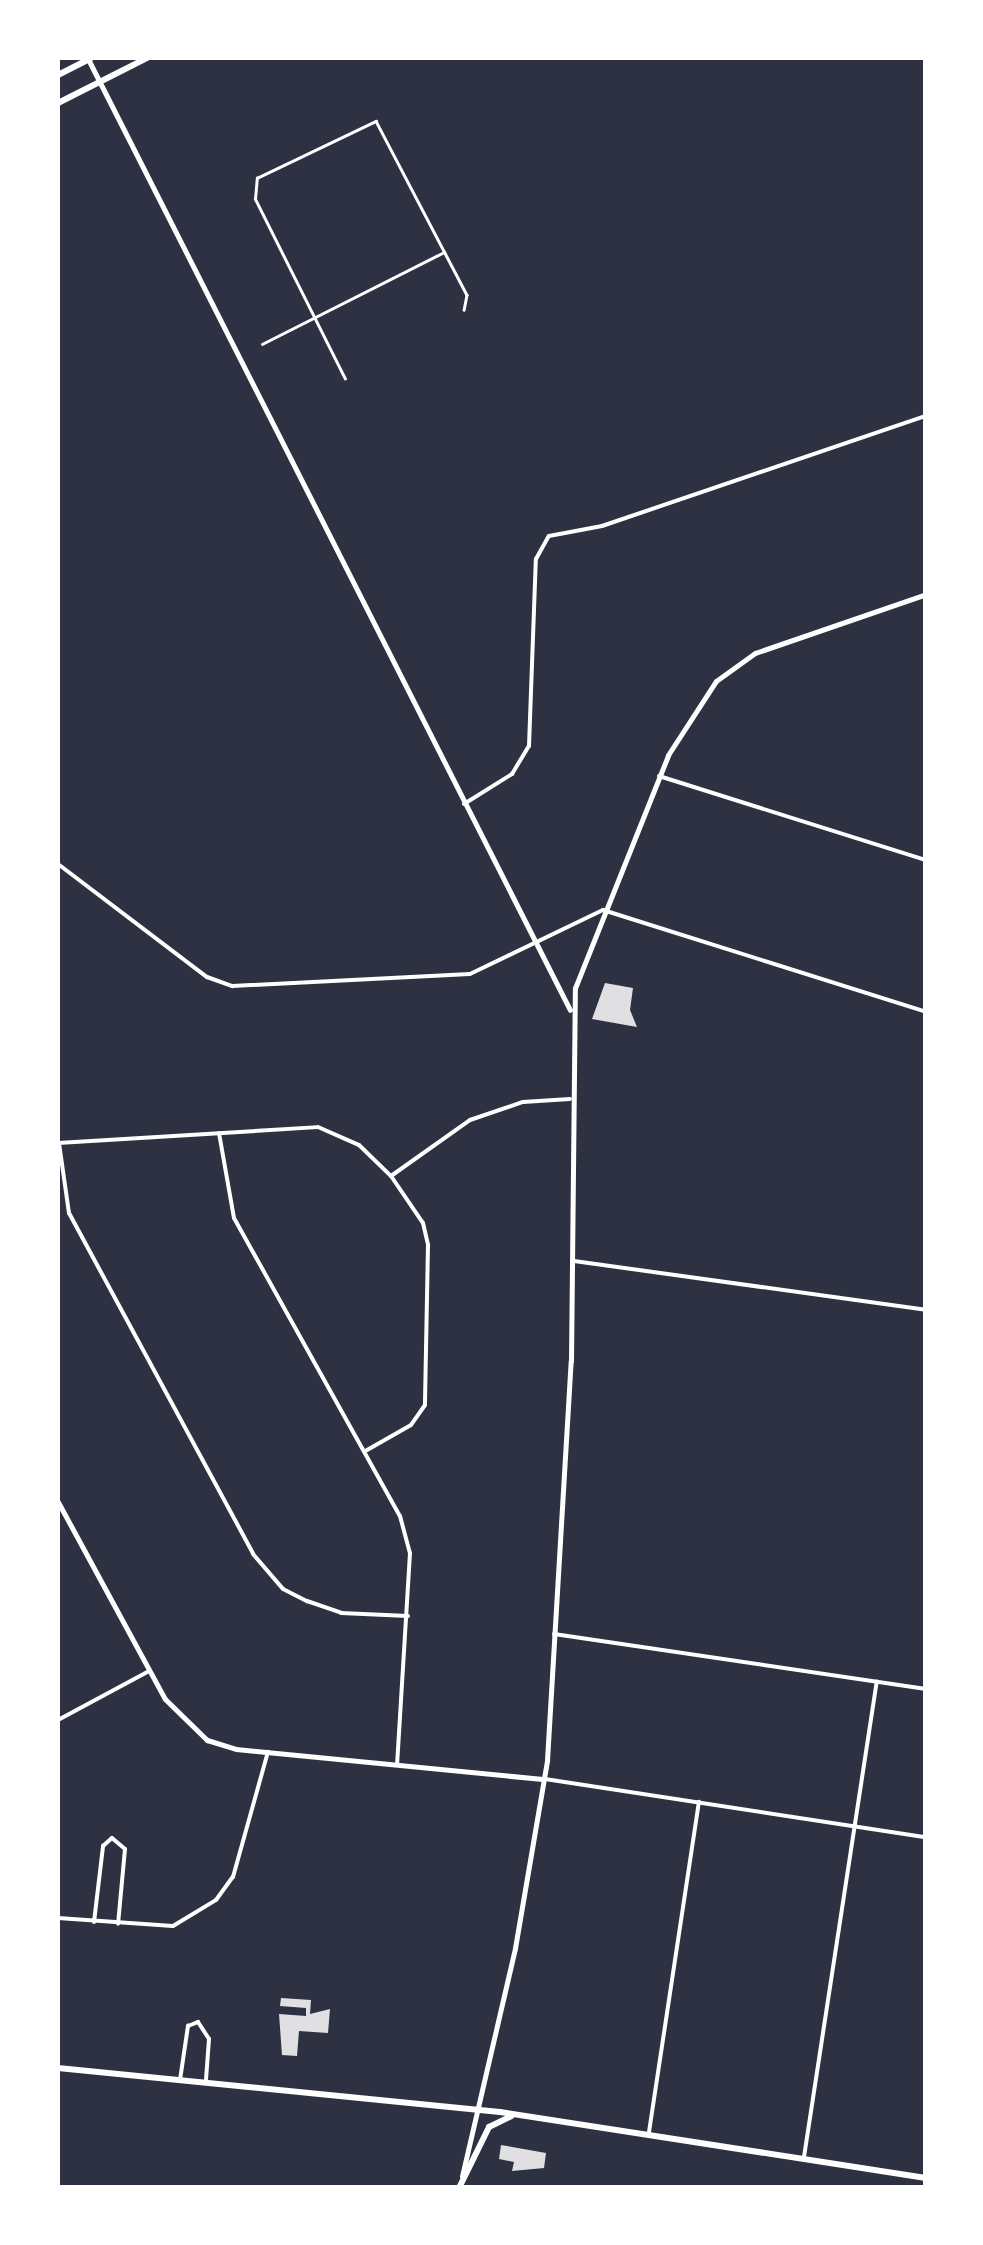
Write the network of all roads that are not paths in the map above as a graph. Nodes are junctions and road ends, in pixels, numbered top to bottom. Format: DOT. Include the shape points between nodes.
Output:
graph roads {
  1 [pos="90,58"];
  2 [pos="147,58"];
  3 [pos="58,75"];
  4 [pos="99,82"];
  5 [pos="58,102"];
  6 [pos="445,251"];
  7 [pos="464,310"];
  8 [pos="315,318"];
  9 [pos="262,344"];
  10 [pos="345,379"];
  11 [pos="926,416"];
  12 [pos="926,594"];
  13 [pos="658,776"];
  14 [pos="464,804"];
  15 [pos="926,860"];
  16 [pos="58,864"];
  17 [pos="64,869"];
  18 [pos="58,878"];
  19 [pos="603,910"];
  20 [pos="535,944"];
  21 [pos="570,1010"];
  22 [pos="926,1012"];
  23 [pos="570,1099"];
  24 [pos="219,1133"];
  25 [pos="58,1143"];
  26 [pos="391,1176"];
  27 [pos="571,1260"];
  28 [pos="926,1310"];
  29 [pos="365,1451"];
  30 [pos="58,1502"];
  31 [pos="408,1616"];
  32 [pos="554,1634"];
  33 [pos="150,1671"];
  34 [pos="877,1682"];
  35 [pos="926,1688"];
  36 [pos="58,1720"];
  37 [pos="268,1752"];
  38 [pos="397,1764"];
  39 [pos="542,1779"];
  40 [pos="699,1802"];
  41 [pos="855,1827"];
  42 [pos="926,1838"];
  43 [pos="58,1918"];
  44 [pos="94,1922"];
  45 [pos="118,1924"];
  46 [pos="58,2068"];
  47 [pos="180,2080"];
  48 [pos="206,2082"];
  49 [pos="480,2110"];
  50 [pos="516,2114"];
  51 [pos="649,2132"];
  52 [pos="804,2158"];
  53 [pos="926,2178"];
  54 [pos="459,2188"];
  1 -- 3 [label="main road"];
  1 -- 4 [label="street"];
  2 -- 4 [label="main road"];
  4 -- 5 [label="main road"];
  4 -- 14 [label="street"];
  6 -- 7 [label="lane" via="467,294"];
  6 -- 8 [label="lane"];
  6 -- 8 [label="lane" via="376,121 257,178 255,199"];
  8 -- 9 [label="lane"];
  8 -- 10 [label="lane"];
  11 -- 14 [label="street" via="582,531 554,534 537,552 533,720 524,757 505,780"];
  12 -- 13 [label="street" via="735,664 691,713"];
  13 -- 15 [label="street"];
  13 -- 19 [label="street"];
  14 -- 20 [label="street"];
  16 -- 17 [label="street"];
  17 -- 18 [label="street"];
  17 -- 20 [label="street" via="207,977 232,986 470,974"];
  19 -- 20 [label="street"];
  19 -- 21 [label="street"];
  19 -- 22 [label="street"];
  20 -- 21 [label="street"];
  21 -- 23 [label="street"];
  23 -- 26 [label="street" via="522,1102 470,1120"];
  23 -- 27 [label="street"];
  24 -- 25 [label="street"];
  24 -- 26 [label="street" via="318,1126 360,1145"];
  24 -- 29 [label="street" via="234,1218"];
  25 -- 31 [label="street" via="69,1213 253,1554 283,1588 307,1601 341,1612"];
  26 -- 29 [label="street" via="423,1222 428,1245 424,1405 410,1425"];
  27 -- 28 [label="street"];
  27 -- 32 [label="street"];
  29 -- 31 [label="street" via="400,1516 410,1553"];
  30 -- 33 [label="street"];
  31 -- 38 [label="street"];
  32 -- 34 [label="street"];
  32 -- 39 [label="street"];
  33 -- 36 [label="street"];
  33 -- 37 [label="street" via="170,1708 196,1734"];
  34 -- 35 [label="street"];
  34 -- 41 [label="street"];
  37 -- 38 [label="street"];
  37 -- 45 [label="street" via="233,1878 216,1900 173,1926"];
  38 -- 39 [label="street"];
  39 -- 40 [label="street"];
  39 -- 49 [label="street"];
  40 -- 41 [label="street"];
  40 -- 51 [label="street"];
  41 -- 42 [label="street"];
  41 -- 52 [label="street"];
  43 -- 44 [label="street"];
  44 -- 45 [label="street"];
  44 -- 45 [label="street" via="102,1846 112,1838 125,1850"];
  46 -- 47 [label="main road"];
  47 -- 48 [label="main road"];
  47 -- 48 [label="street" via="188,2026 198,2022 208,2027"];
  48 -- 49 [label="main road"];
  49 -- 50 [label="main road"];
  49 -- 54 [label="street"];
  50 -- 51 [label="main road"];
  50 -- 54 [label="main road" via="490,2127"];
  51 -- 52 [label="main road"];
  52 -- 53 [label="main road"];
}
